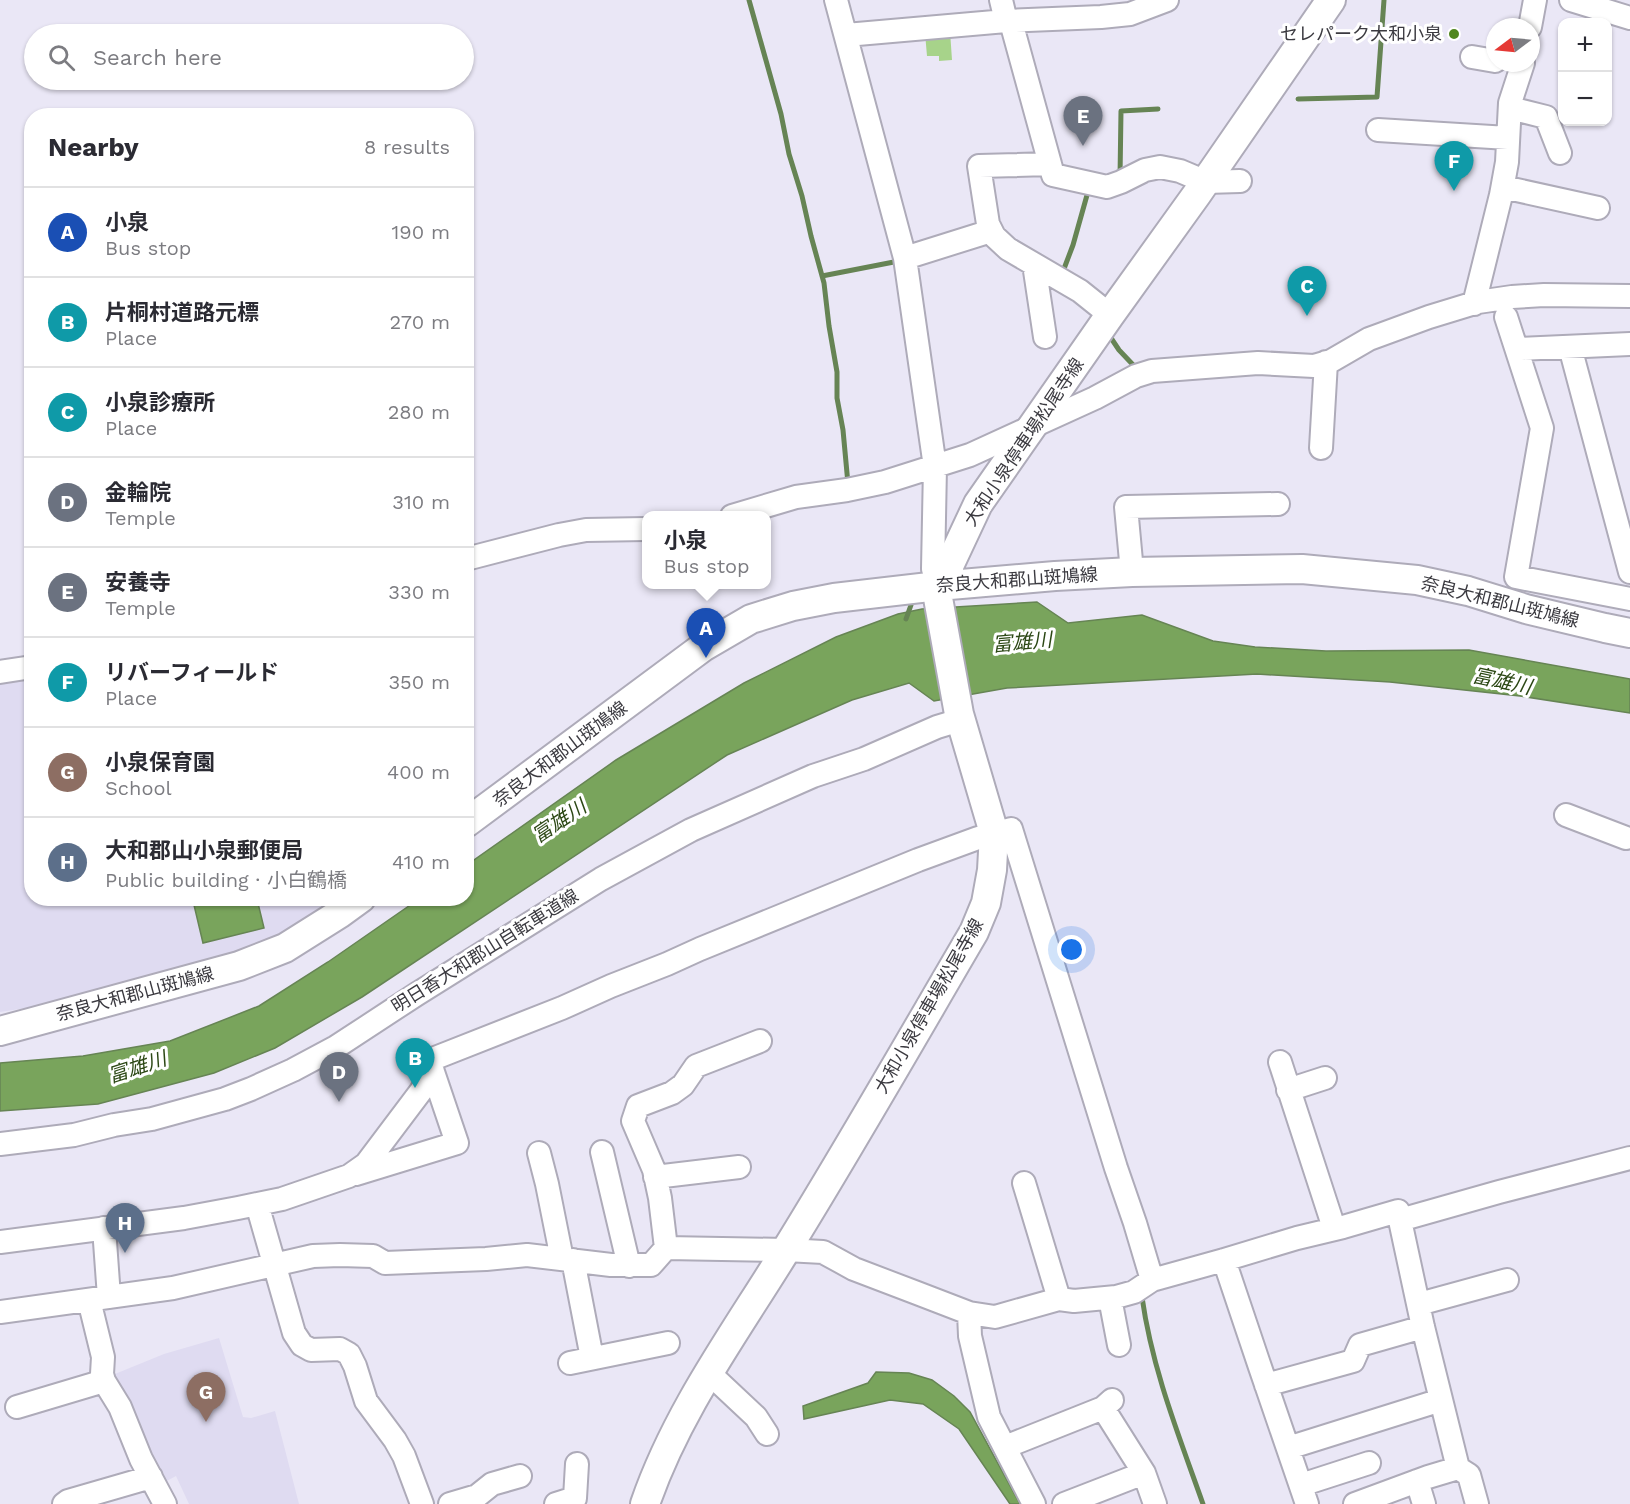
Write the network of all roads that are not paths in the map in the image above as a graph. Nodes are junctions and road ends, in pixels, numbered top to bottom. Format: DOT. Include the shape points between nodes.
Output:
graph roads {
  1 [pos="836,0"];
  2 [pos="1167,0"];
  3 [pos="1331,0"];
  4 [pos="1535,0"];
  5 [pos="1570,0"];
  6 [pos="1006,14"];
  7 [pos="1532,18"];
  8 [pos="1630,18"];
  9 [pos="846,35"];
  10 [pos="1472,57"];
  11 [pos="1486,59"];
  12 [pos="1516,72"];
  13 [pos="1510,108"];
  14 [pos="1378,130"];
  15 [pos="1508,138"];
  16 [pos="1560,153"];
  17 [pos="1050,164"];
  18 [pos="1240,181"];
  19 [pos="1206,182"];
  20 [pos="1503,187"];
  21 [pos="1598,208"];
  22 [pos="991,231"];
  23 [pos="905,258"];
  24 [pos="1034,264"];
  25 [pos="1630,296"];
  26 [pos="1474,304"];
  27 [pos="1110,315"];
  28 [pos="1506,317"];
  29 [pos="1045,337"];
  30 [pos="1630,344"];
  31 [pos="1570,347"];
  32 [pos="1517,350"];
  33 [pos="1326,369"];
  34 [pos="1034,425"];
  35 [pos="1321,448"];
  36 [pos="935,467"];
  37 [pos="1278,504"];
  38 [pos="749,511"];
  39 [pos="642,529"];
  40 [pos="474,557"];
  41 [pos="1132,572"];
  42 [pos="1630,572"];
  43 [pos="938,592"];
  44 [pos="1630,600"];
  45 [pos="1630,633"];
  46 [pos="24,668"];
  47 [pos="0,672"];
  48 [pos="959,717"];
  49 [pos="1566,815"];
  50 [pos="474,817"];
  51 [pos="994,833"];
  52 [pos="1629,842"];
  53 [pos="350,906"];
  54 [pos="0,1031"];
  55 [pos="760,1041"];
  56 [pos="1280,1062"];
  57 [pos="433,1072"];
  58 [pos="1325,1078"];
  59 [pos="1288,1090"];
  60 [pos="0,1144"];
  61 [pos="602,1152"];
  62 [pos="539,1153"];
  63 [pos="1630,1158"];
  64 [pos="740,1167"];
  65 [pos="349,1176"];
  66 [pos="655,1177"];
  67 [pos="1024,1183"];
  68 [pos="258,1204"];
  69 [pos="1400,1220"];
  70 [pos="104,1228"];
  71 [pos="1334,1228"];
  72 [pos="0,1242"];
  73 [pos="666,1248"];
  74 [pos="786,1250"];
  75 [pos="567,1260"];
  76 [pos="1224,1260"];
  77 [pos="276,1264"];
  78 [pos="629,1266"];
  79 [pos="1152,1280"];
  80 [pos="1507,1280"];
  81 [pos="102,1294"];
  82 [pos="1110,1298"];
  83 [pos="1059,1299"];
  84 [pos="1419,1304"];
  85 [pos="0,1312"];
  86 [pos="969,1313"];
  87 [pos="1423,1327"];
  88 [pos="668,1343"];
  89 [pos="1119,1345"];
  90 [pos="708,1372"];
  91 [pos="104,1381"];
  92 [pos="1266,1385"];
  93 [pos="1441,1400"];
  94 [pos="17,1407"];
  95 [pos="767,1434"];
  96 [pos="1005,1447"];
  97 [pos="1288,1448"];
  98 [pos="1369,1463"];
  99 [pos="577,1464"];
  100 [pos="1458,1468"];
  101 [pos="1144,1473"];
  102 [pos="520,1476"];
  103 [pos="151,1478"];
  104 [pos="1417,1481"];
  105 [pos="1304,1495"];
  106 [pos="64,1504"];
  107 [pos="165,1504"];
  108 [pos="422,1504"];
  109 [pos="450,1504"];
  110 [pos="556,1504"];
  111 [pos="645,1504"];
  112 [pos="1034,1504"];
  113 [pos="1064,1504"];
  114 [pos="1155,1504"];
  115 [pos="1355,1504"];
  116 [pos="1424,1504"];
  117 [pos="1477,1504"];
  1 -- 9 [label="street"];
  2 -- 6 [label="street" via="1130,14 1101,17"];
  3 -- 19 [label="main road, 大和小泉停車場松尾寺線"];
  4 -- 7 [label="street"];
  5 -- 8 [label="street"];
  6 -- 9 [label="street"];
  6 -- 17 [label="street"];
  9 -- 23 [label="street"];
  10 -- 11 [label="street"];
  12 -- 13 [label="street"];
  13 -- 15 [label="street"];
  13 -- 16 [label="street" via="1546,117"];
  14 -- 15 [label="street"];
  15 -- 20 [label="street"];
  17 -- 19 [label="street" via="1053,175 1107,187 1145,170 1160,168"];
  17 -- 22 [label="street" via="979,166"];
  18 -- 19 [label="street"];
  19 -- 27 [label="main road, 大和小泉停車場松尾寺線"];
  20 -- 21 [label="street"];
  20 -- 26 [label="street"];
  22 -- 23 [label="street"];
  22 -- 24 [label="street" via="1008,249"];
  23 -- 36 [label="street"];
  24 -- 27 [label="street" via="1080,291"];
  24 -- 29 [label="street"];
  25 -- 26 [label="street" via="1544,295"];
  26 -- 33 [label="street" via="1369,339 1331,361"];
  27 -- 34 [label="main road, 大和小泉停車場松尾寺線"];
  28 -- 32 [label="street"];
  30 -- 31 [label="street"];
  31 -- 32 [label="street"];
  31 -- 42 [label="street"];
  32 -- 44 [label="street" via="1542,428 1516,577"];
  33 -- 34 [label="street" via="1258,363 1152,371"];
  33 -- 35 [label="street"];
  34 -- 36 [label="street"];
  34 -- 43 [label="main road, 大和小泉停車場松尾寺線" via="978,504"];
  36 -- 38 [label="street" via="885,482 796,497"];
  36 -- 43 [label="street" via="933,569"];
  37 -- 41 [label="street" via="1126,507"];
  39 -- 40 [label="street" via="586,530"];
  41 -- 43 [label="main road, 奈良大和郡山斑鳩線" via="1055,576"];
  41 -- 45 [label="main road, 奈良大和郡山斑鳩線" via="1302,569 1397,577"];
  43 -- 48 [label="main road, 大和小泉停車場松尾寺線"];
  43 -- 50 [label="main road, 奈良大和郡山斑鳩線" via="834,598 751,619 703,647"];
  46 -- 47 [label="street"];
  48 -- 51 [label="main road, 大和小泉停車場松尾寺線"];
  48 -- 60 [label="street, 明日香大和郡山自転車道線" via="691,830 601,879 336,1047 251,1089 152,1119 74,1135"];
  49 -- 52 [label="street"];
  51 -- 57 [label="street" via="918,860 446,1053 430,1060"];
  51 -- 74 [label="main road, 大和小泉停車場松尾寺線" via="986,903 974,932"];
  51 -- 79 [label="street" via="1011,829"];
  53 -- 54 [label="main road, 奈良大和郡山斑鳩線" via="285,948 239,966"];
  55 -- 66 [label="street" via="696,1066 672,1093 638,1106 633,1121"];
  56 -- 59 [label="street"];
  57 -- 65 [label="street" via="366,1164"];
  57 -- 65 [label="street" via="457,1143"];
  58 -- 59 [label="street"];
  59 -- 71 [label="street"];
  61 -- 78 [label="street"];
  62 -- 75 [label="street"];
  63 -- 69 [label="street"];
  64 -- 66 [label="street"];
  65 -- 68 [label="street"];
  66 -- 73 [label="street"];
  67 -- 83 [label="street"];
  68 -- 70 [label="street"];
  68 -- 77 [label="street"];
  69 -- 71 [label="street" via="1398,1211"];
  69 -- 84 [label="street"];
  70 -- 72 [label="street"];
  70 -- 81 [label="street"];
  71 -- 76 [label="street"];
  73 -- 74 [label="street"];
  73 -- 78 [label="street" via="651,1265"];
  74 -- 86 [label="street" via="824,1252 854,1269"];
  74 -- 90 [label="main road, 大和小泉停車場松尾寺線"];
  75 -- 77 [label="street" via="527,1255 385,1263 373,1256 340,1255"];
  75 -- 78 [label="street"];
  75 -- 88 [label="street" via="581,1361"];
  76 -- 79 [label="street"];
  76 -- 92 [label="street"];
  77 -- 81 [label="street" via="173,1288"];
  77 -- 108 [label="street" via="294,1333 310,1350 340,1349 349,1354 366,1401 404,1456"];
  79 -- 82 [label="street" via="1134,1292"];
  80 -- 84 [label="street"];
  81 -- 85 [label="street"];
  81 -- 91 [label="street"];
  82 -- 83 [label="street"];
  82 -- 89 [label="street"];
  83 -- 86 [label="street" via="995,1317"];
  84 -- 87 [label="street"];
  86 -- 96 [label="street" via="970,1336 989,1417"];
  87 -- 92 [label="street" via="1360,1345 1353,1361"];
  87 -- 93 [label="street"];
  90 -- 95 [label="street" via="756,1418"];
  90 -- 111 [label="main road, 大和小泉停車場松尾寺線" via="672,1437"];
  91 -- 94 [label="street"];
  91 -- 103 [label="street" via="120,1407"];
  92 -- 97 [label="street"];
  93 -- 97 [label="street"];
  93 -- 100 [label="street"];
  96 -- 101 [label="street" via="1108,1404"];
  96 -- 112 [label="street"];
  97 -- 105 [label="street"];
  98 -- 105 [label="street"];
  99 -- 110 [label="street" via="575,1498"];
  100 -- 104 [label="street"];
  100 -- 117 [label="street" via="1469,1475"];
  101 -- 113 [label="street"];
  101 -- 114 [label="street"];
  102 -- 109 [label="street"];
  103 -- 106 [label="street"];
  103 -- 107 [label="street"];
  104 -- 115 [label="street"];
  104 -- 116 [label="street"];
}
